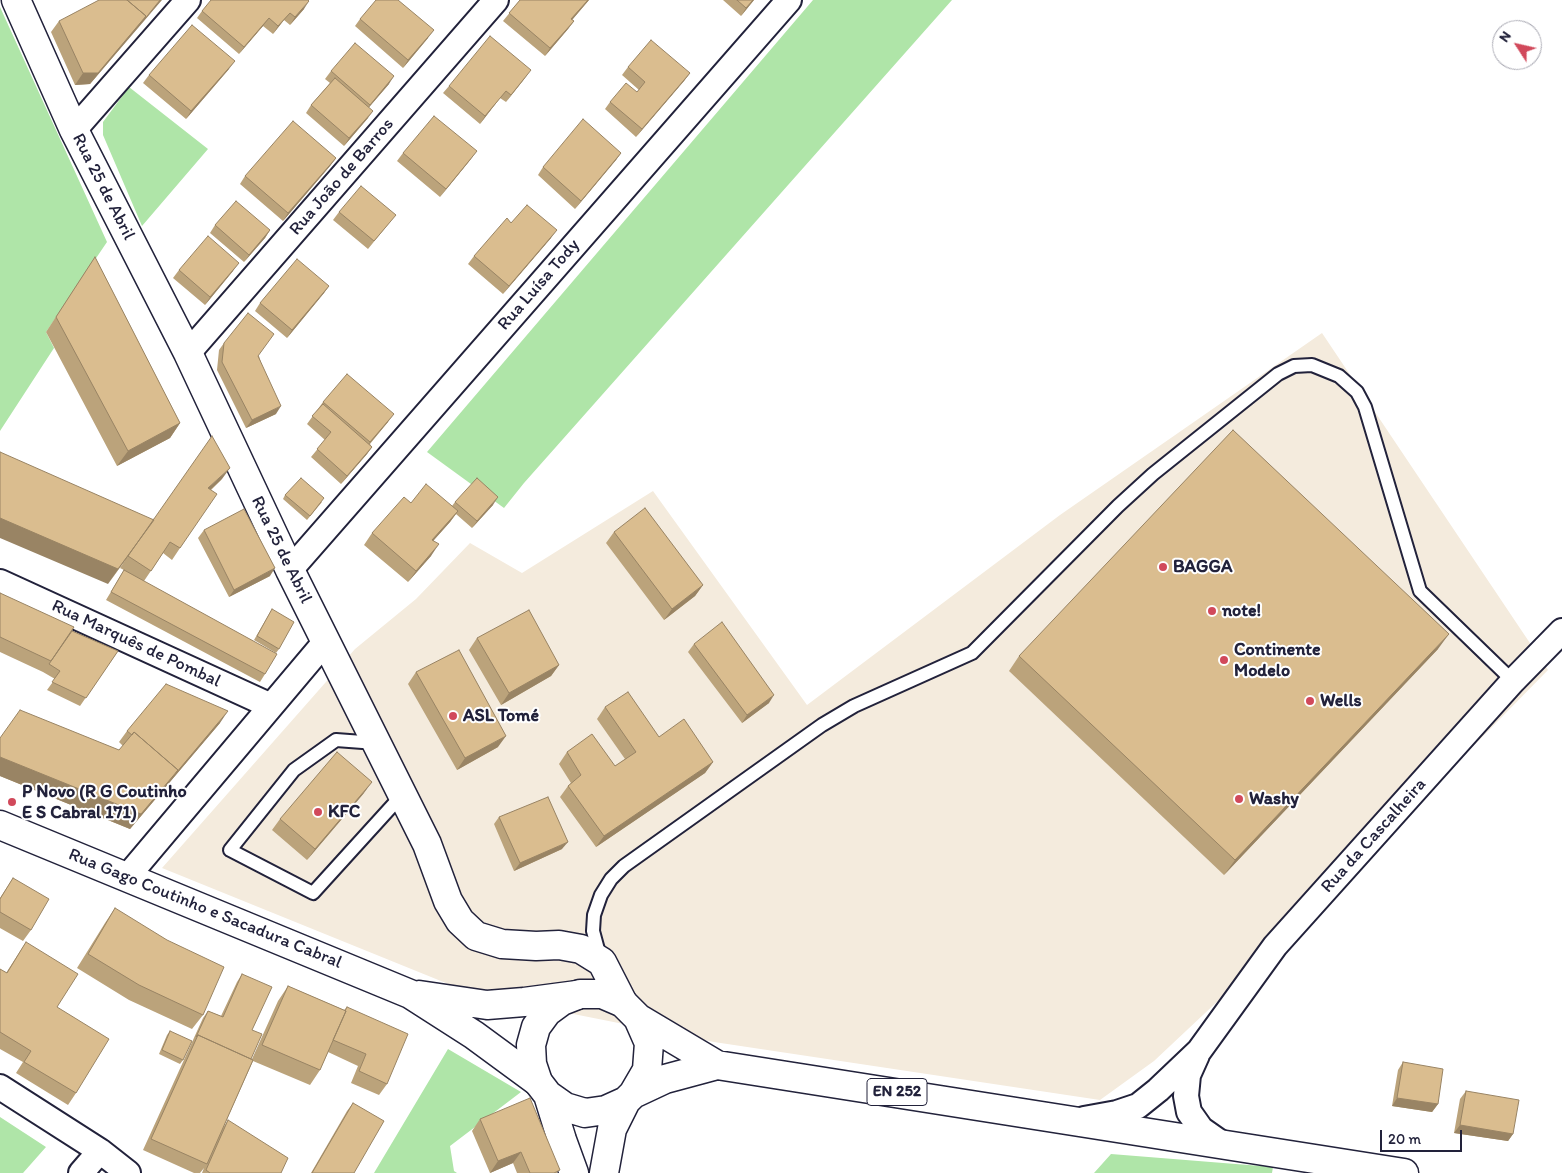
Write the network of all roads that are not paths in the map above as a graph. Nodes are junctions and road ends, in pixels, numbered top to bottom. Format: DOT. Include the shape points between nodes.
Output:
graph roads {
  1 [pos="16,0"];
  2 [pos="188,0"];
  3 [pos="496,0"];
  4 [pos="789,0"];
  5 [pos="74,130"];
  6 [pos="188,353"];
  7 [pos="290,570"];
  8 [pos="0,582"];
  9 [pos="1562,631"];
  10 [pos="326,641"];
  11 [pos="1513,681"];
  12 [pos="271,706"];
  13 [pos="376,743"];
  14 [pos="402,796"];
  15 [pos="0,825"];
  16 [pos="127,878"];
  17 [pos="602,962"];
  18 [pos="410,994"];
  19 [pos="580,994"];
  20 [pos="630,1011"];
  21 [pos="1199,1051"];
  22 [pos="716,1065"];
  23 [pos="0,1087"];
  24 [pos="543,1088"];
  25 [pos="630,1097"];
  26 [pos="1077,1121"];
  27 [pos="1221,1143"];
  28 [pos="100,1151"];
  29 [pos="81,1173"];
  30 [pos="128,1173"];
  31 [pos="574,1173"];
  32 [pos="604,1173"];
  33 [pos="1404,1173"];
  1 -- 5 [label="street, Rua 25 de Abril"];
  2 -- 5 [label="street"];
  3 -- 6 [label="street, Rua João de Barros"];
  4 -- 7 [label="street, Rua Luísa Tody"];
  5 -- 6 [label="street, Rua 25 de Abril"];
  6 -- 7 [label="street, Rua 25 de Abril"];
  7 -- 10 [label="street, Rua 25 de Abril"];
  8 -- 12 [label="street, Rua Marquês de Pombal"];
  9 -- 11 [label="street, Rua da Cascalheira"];
  10 -- 12 [label="street"];
  10 -- 13 [label="street, Rua 25 de Abril"];
  11 -- 17 [label="lane" via="1420,591 1366,406 1357,392 1338,376 1312,365 1294,366 1278,374 1153,474 972,653 854,706 822,725 624,866 601,895 594,915 593,931"];
  11 -- 21 [label="street, Rua da Cascalheira" via="1275,946"];
  12 -- 16 [label="street"];
  13 -- 14 [label="street, Rua 25 de Abril"];
  13 -- 14 [label="lane" via="336,740 294,770 230,850 313,893"];
  14 -- 17 [label="street, Rua 25 de Abril" via="427,844 448,902 460,921 476,936 502,944 559,945 581,949"];
  15 -- 16 [label="street, Rua Gago Coutinho e Sacadura Cabral / EN 252"];
  16 -- 18 [label="street, Rua Gago Coutinho e Sacadura Cabral / EN 252"];
  17 -- 20 [label="street"];
  18 -- 19 [label="street, Rua Gago Coutinho e Sacadura Cabral / EN 252" via="487,1005"];
  18 -- 24 [label="street, Rua Gago Coutinho e Sacadura Cabral / EN 252" via="474,1035"];
  19 -- 20 [label="street, EN 252" via="602,994"];
  19 -- 24 [label="street, EN 252" via="547,1012 536,1027 531,1045 532,1064"];
  20 -- 22 [label="street, EN 252"];
  20 -- 25 [label="street" via="649,1043 647,1070"];
  21 -- 26 [label="street, Rua da Cascalheira" via="1138,1106"];
  21 -- 27 [label="street, Rua da Cascalheira" via="1188,1076 1186,1096 1189,1112 1201,1129"];
  22 -- 25 [label="street, EN 252" via="665,1079"];
  22 -- 26 [label="street, EN 252"];
  23 -- 28 [label="street"];
  24 -- 25 [label="street, EN 252" via="564,1107 585,1112 606,1110"];
  24 -- 31 [label="street"];
  25 -- 32 [label="street" via="612,1129"];
  26 -- 27 [label="street, EN 252"];
  27 -- 33 [label="street, EN 252"];
  28 -- 29 [label="street"];
  28 -- 30 [label="street"];
}
